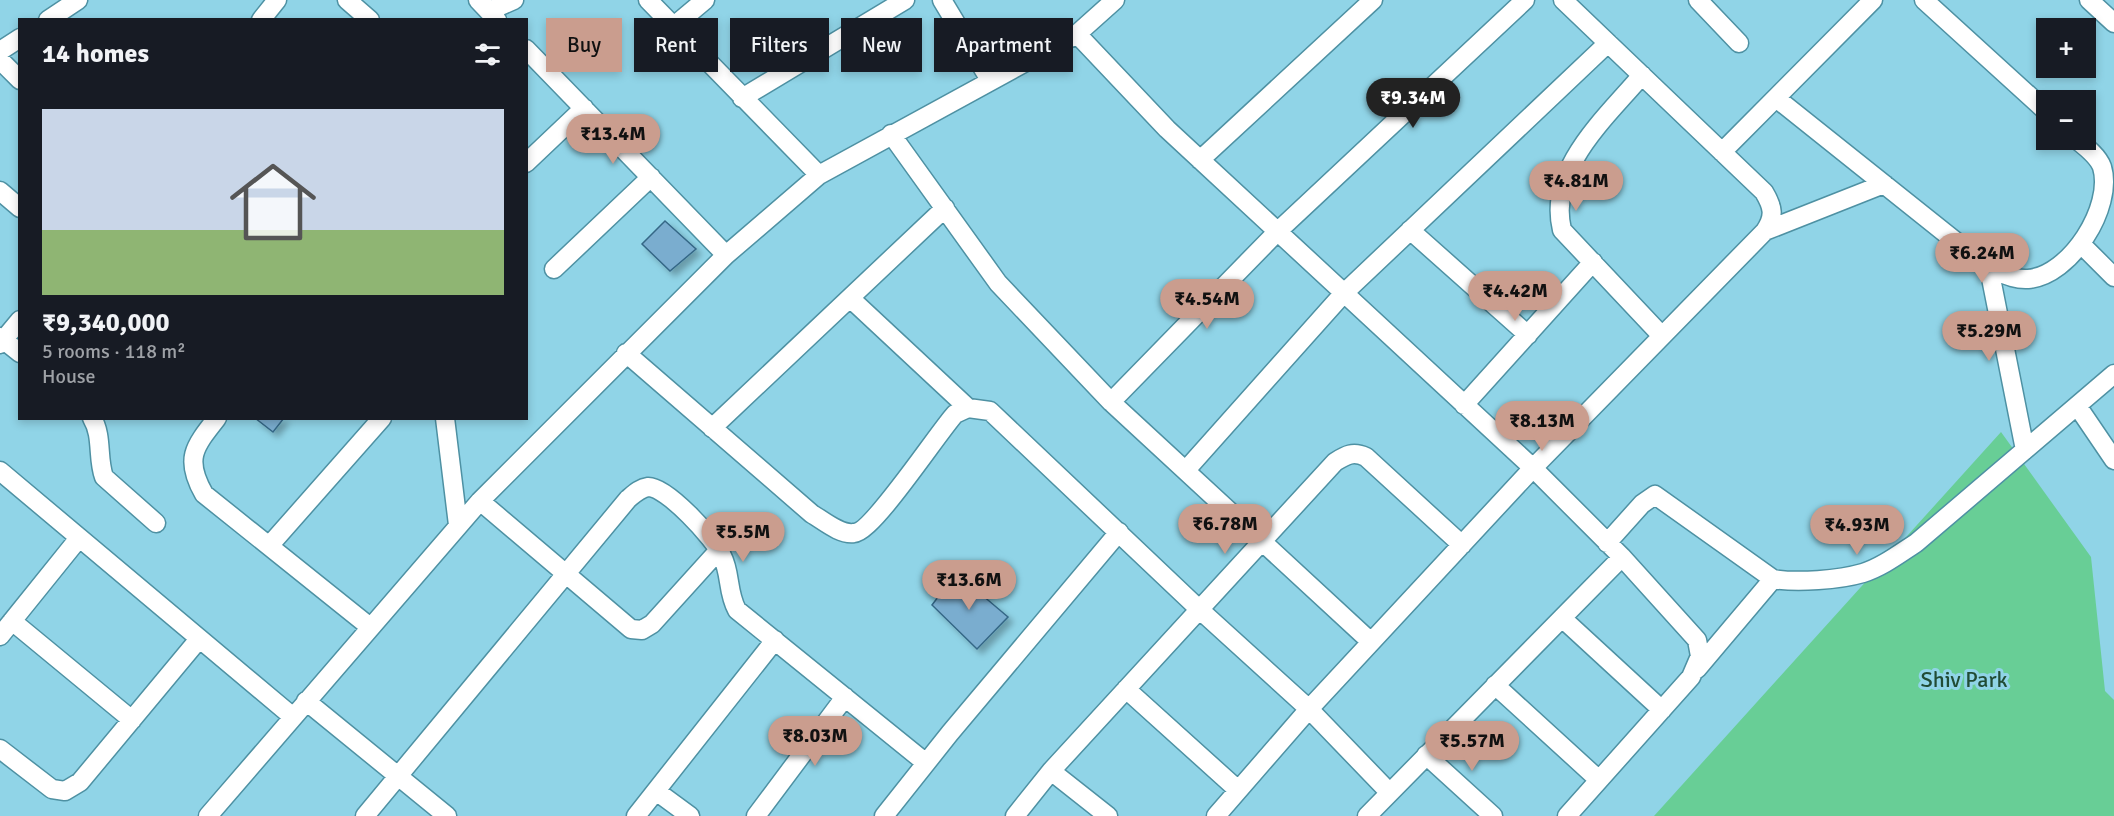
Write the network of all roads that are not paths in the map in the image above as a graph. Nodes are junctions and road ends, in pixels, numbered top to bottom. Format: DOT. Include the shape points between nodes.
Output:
graph roads {
  1 [pos="78,0"];
  2 [pos="277,0"];
  3 [pos="347,0"];
  4 [pos="514,0"];
  5 [pos="648,0"];
  6 [pos="705,0"];
  7 [pos="905,0"];
  8 [pos="942,0"];
  9 [pos="1115,0"];
  10 [pos="1373,0"];
  11 [pos="1525,0"];
  12 [pos="1563,0"];
  13 [pos="1873,0"];
  14 [pos="1924,0"];
  15 [pos="2089,0"];
  16 [pos="1706,3"];
  17 [pos="488,10"];
  18 [pos="51,18"];
  19 [pos="263,18"];
  20 [pos="368,18"];
  21 [pos="666,18"];
  22 [pos="684,18"];
  23 [pos="2114,23"];
  24 [pos="1077,34"];
  25 [pos="18,39"];
  26 [pos="1739,42"];
  27 [pos="1608,43"];
  28 [pos="0,51"];
  29 [pos="528,51"];
  30 [pos="0,60"];
  31 [pos="717,72"];
  32 [pos="1642,75"];
  33 [pos="18,78"];
  34 [pos="990,81"];
  35 [pos="741,98"];
  36 [pos="1776,98"];
  37 [pos="2036,102"];
  38 [pos="584,108"];
  39 [pos="891,134"];
  40 [pos="2087,150"];
  41 [pos="1722,152"];
  42 [pos="1200,160"];
  43 [pos="528,161"];
  44 [pos="819,176"];
  45 [pos="651,177"];
  46 [pos="1884,184"];
  47 [pos="0,191"];
  48 [pos="18,206"];
  49 [pos="945,208"];
  50 [pos="1410,230"];
  51 [pos="1765,231"];
  52 [pos="1277,232"];
  53 [pos="2081,244"];
  54 [pos="726,255"];
  55 [pos="1593,262"];
  56 [pos="1989,268"];
  57 [pos="554,269"];
  58 [pos="2114,278"];
  59 [pos="1343,294"];
  60 [pos="850,298"];
  61 [pos="18,322"];
  62 [pos="1528,335"];
  63 [pos="1662,336"];
  64 [pos="1,340"];
  65 [pos="18,352"];
  66 [pos="626,353"];
  67 [pos="2114,374"];
  68 [pos="1111,402"];
  69 [pos="1464,405"];
  70 [pos="2078,407"];
  71 [pos="968,408"];
  72 [pos="94,420"];
  73 [pos="216,420"];
  74 [pos="380,420"];
  75 [pos="445,420"];
  76 [pos="712,428"];
  77 [pos="2025,450"];
  78 [pos="2114,460"];
  79 [pos="1533,468"];
  80 [pos="1186,470"];
  81 [pos="0,471"];
  82 [pos="480,501"];
  83 [pos="156,523"];
  84 [pos="458,525"];
  85 [pos="1119,532"];
  86 [pos="79,538"];
  87 [pos="1262,540"];
  88 [pos="1607,543"];
  89 [pos="1462,544"];
  90 [pos="269,546"];
  91 [pos="719,550"];
  92 [pos="1622,557"];
  93 [pos="566,573"];
  94 [pos="1773,579"];
  95 [pos="1200,610"];
  96 [pos="1562,618"];
  97 [pos="12,621"];
  98 [pos="370,627"];
  99 [pos="0,636"];
  100 [pos="199,639"];
  101 [pos="775,640"];
  102 [pos="1371,642"];
  103 [pos="1691,677"];
  104 [pos="1495,686"];
  105 [pos="1126,689"];
  106 [pos="845,697"];
  107 [pos="306,701"];
  108 [pos="1309,709"];
  109 [pos="1662,710"];
  110 [pos="293,717"];
  111 [pos="132,720"];
  112 [pos="0,749"];
  113 [pos="1426,754"];
  114 [pos="926,763"];
  115 [pos="1052,771"];
  116 [pos="399,777"];
  117 [pos="1599,780"];
  118 [pos="1238,790"];
  119 [pos="656,791"];
  120 [pos="1389,792"];
  121 [pos="208,816"];
  122 [pos="365,816"];
  123 [pos="447,816"];
  124 [pos="636,816"];
  125 [pos="690,816"];
  126 [pos="756,816"];
  127 [pos="884,816"];
  128 [pos="1015,816"];
  129 [pos="1108,816"];
  130 [pos="1216,816"];
  131 [pos="1367,816"];
  132 [pos="1493,816"];
  133 [pos="1567,816"];
  1 -- 18 [label="street"];
  2 -- 19 [label="street"];
  3 -- 20 [label="street"];
  4 -- 17 [label="street"];
  5 -- 21 [label="street"];
  6 -- 22 [label="street"];
  7 -- 35 [label="street"];
  8 -- 34 [label="street"];
  9 -- 24 [label="street"];
  10 -- 42 [label="street"];
  11 -- 52 [label="street"];
  12 -- 27 [label="street"];
  13 -- 36 [label="street"];
  14 -- 37 [label="street"];
  15 -- 23 [label="street"];
  16 -- 26 [label="street"];
  24 -- 34 [label="street"];
  24 -- 42 [label="street"];
  25 -- 28 [label="street"];
  27 -- 32 [label="street"];
  27 -- 50 [label="street"];
  29 -- 38 [label="street"];
  30 -- 33 [label="street"];
  31 -- 35 [label="street"];
  32 -- 41 [label="street"];
  32 -- 55 [label="street" via="1581,148 1559,199 1562,230"];
  34 -- 39 [label="street"];
  35 -- 44 [label="street"];
  36 -- 41 [label="street"];
  36 -- 46 [label="street"];
  38 -- 43 [label="street"];
  38 -- 45 [label="street"];
  39 -- 44 [label="street"];
  39 -- 49 [label="street"];
  40 -- 53 [label="street" via="2101,165 2104,181 2102,202"];
  41 -- 51 [label="street" via="1764,192 1772,205 1772,220"];
  42 -- 52 [label="street"];
  44 -- 54 [label="street"];
  45 -- 54 [label="street"];
  45 -- 57 [label="street"];
  46 -- 51 [label="street"];
  46 -- 56 [label="street"];
  47 -- 48 [label="street"];
  49 -- 60 [label="street"];
  49 -- 68 [label="street" via="998,283"];
  50 -- 59 [label="street"];
  50 -- 62 [label="street"];
  51 -- 63 [label="street"];
  52 -- 59 [label="street"];
  52 -- 68 [label="street"];
  53 -- 56 [label="street" via="2050,273 2030,279 2013,278"];
  53 -- 58 [label="street"];
  54 -- 66 [label="street"];
  55 -- 62 [label="street"];
  55 -- 63 [label="street"];
  56 -- 77 [label="street"];
  59 -- 69 [label="street"];
  59 -- 80 [label="street"];
  60 -- 71 [label="street"];
  60 -- 76 [label="street"];
  61 -- 64 [label="street"];
  62 -- 69 [label="street"];
  63 -- 79 [label="street"];
  64 -- 65 [label="street"];
  66 -- 76 [label="street"];
  66 -- 82 [label="street"];
  67 -- 70 [label="street"];
  68 -- 80 [label="street"];
  69 -- 79 [label="street"];
  70 -- 77 [label="street"];
  70 -- 78 [label="street"];
  71 -- 76 [label="street" via="955,414 943,427 866,528 854,533 837,529 812,514"];
  71 -- 85 [label="street" via="990,411"];
  72 -- 83 [label="street" via="104,477"];
  73 -- 90 [label="street" via="192,457 194,476 204,494"];
  74 -- 90 [label="street"];
  75 -- 84 [label="street"];
  77 -- 94 [label="street" via="1927,534 1889,561 1861,573 1796,581"];
  79 -- 88 [label="street"];
  79 -- 89 [label="street"];
  80 -- 87 [label="street"];
  81 -- 86 [label="street"];
  82 -- 84 [label="street"];
  82 -- 93 [label="street"];
  84 -- 98 [label="street"];
  85 -- 95 [label="street"];
  85 -- 114 [label="street"];
  86 -- 97 [label="street"];
  86 -- 100 [label="street"];
  87 -- 89 [label="street" via="1335,462 1348,453 1358,453"];
  87 -- 95 [label="street"];
  87 -- 102 [label="street"];
  88 -- 92 [label="street"];
  88 -- 94 [label="street" via="1655,495"];
  89 -- 102 [label="street"];
  90 -- 98 [label="street"];
  91 -- 93 [label="street" via="652,624 642,630 630,629"];
  91 -- 93 [label="street" via="664,493 647,487 628,500"];
  91 -- 101 [label="street" via="737,609"];
  92 -- 96 [label="street"];
  92 -- 103 [label="street" via="1697,640 1700,656"];
  93 -- 116 [label="street"];
  94 -- 103 [label="street"];
  95 -- 105 [label="street"];
  95 -- 108 [label="street"];
  96 -- 104 [label="street"];
  96 -- 109 [label="street"];
  97 -- 99 [label="street"];
  97 -- 111 [label="street"];
  98 -- 107 [label="street"];
  100 -- 110 [label="street"];
  100 -- 111 [label="street"];
  101 -- 106 [label="street"];
  101 -- 119 [label="street"];
  102 -- 108 [label="street"];
  103 -- 109 [label="street"];
  104 -- 113 [label="street"];
  104 -- 117 [label="street"];
  105 -- 115 [label="street"];
  105 -- 118 [label="street"];
  106 -- 114 [label="street"];
  106 -- 126 [label="street"];
  107 -- 110 [label="street"];
  107 -- 116 [label="street"];
  108 -- 118 [label="street"];
  108 -- 120 [label="street"];
  109 -- 117 [label="street"];
  110 -- 121 [label="street"];
  111 -- 112 [label="street" via="80,782 65,791 52,789"];
  113 -- 120 [label="street"];
  113 -- 132 [label="street"];
  114 -- 127 [label="street"];
  115 -- 128 [label="street"];
  115 -- 129 [label="street"];
  116 -- 122 [label="street"];
  116 -- 123 [label="street"];
  117 -- 133 [label="street"];
  118 -- 130 [label="street"];
  119 -- 124 [label="street"];
  119 -- 125 [label="street"];
  120 -- 131 [label="street"];
}
